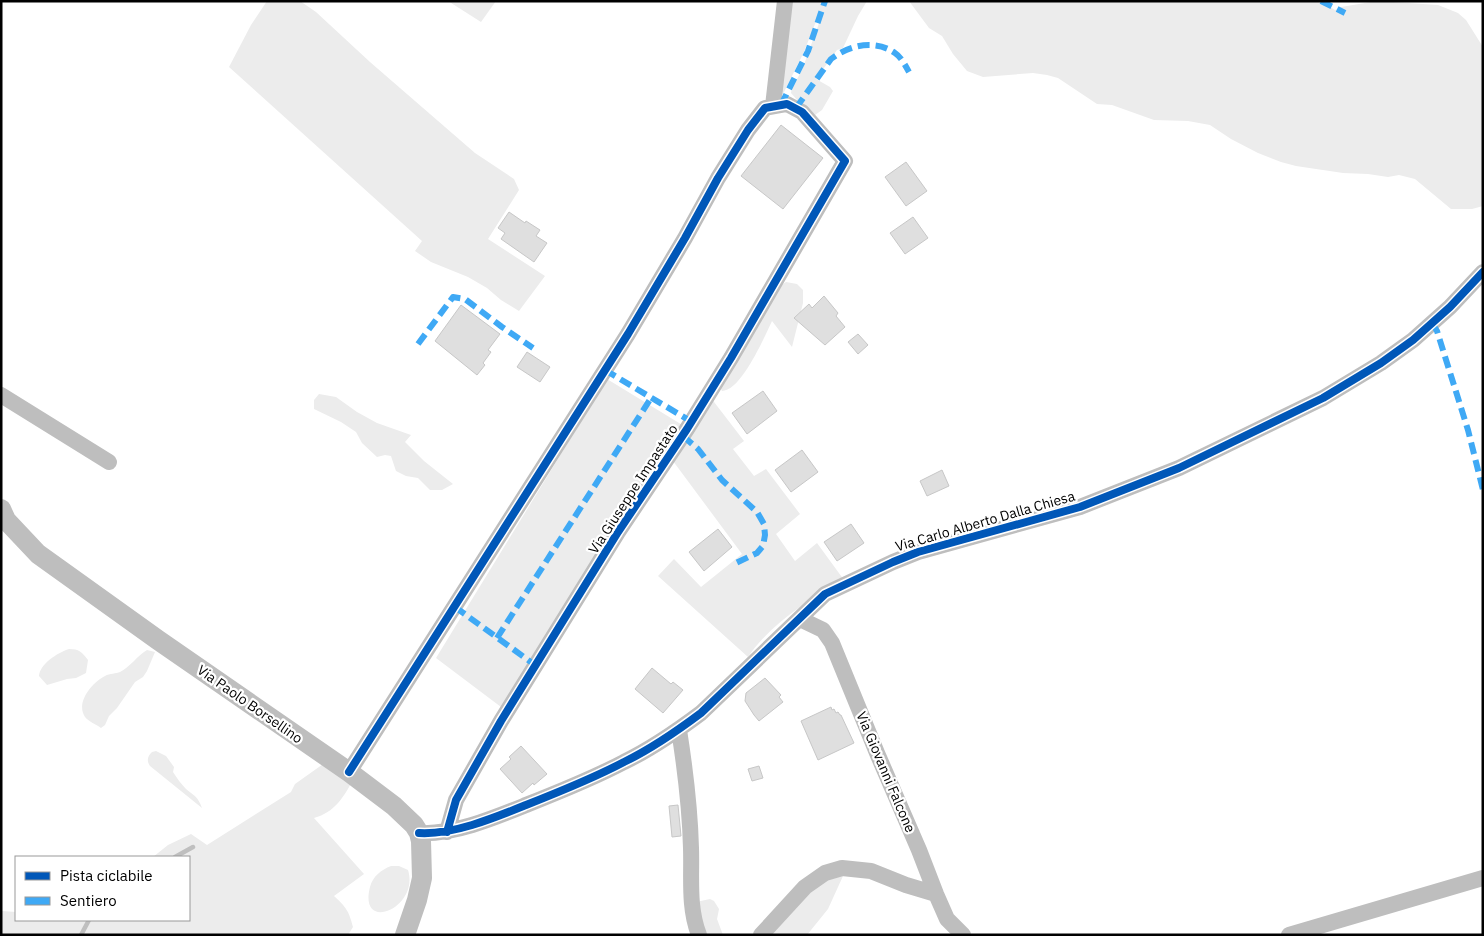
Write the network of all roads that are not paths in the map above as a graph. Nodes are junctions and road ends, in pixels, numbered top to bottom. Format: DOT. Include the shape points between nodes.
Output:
graph roads {
  1 [pos="785,1"];
  2 [pos="773,106"];
  3 [pos="1483,272"];
  4 [pos="1,395"];
  5 [pos="109,462"];
  6 [pos="1,509"];
  7 [pos="800,619"];
  8 [pos="679,730"];
  9 [pos="350,772"];
  10 [pos="447,832"];
  11 [pos="419,833"];
  12 [pos="1483,878"];
  13 [pos="936,894"];
  14 [pos="405,935"];
  15 [pos="699,935"];
  16 [pos="761,935"];
  17 [pos="963,935"];
  18 [pos="1289,935"];
  1 -- 2 [label="street"];
  2 -- 9 [label="street" via="765,108 748,130 628,334"];
  2 -- 10 [label="street, Via Giuseppe Impastato" via="787,104 802,112 845,161 732,358 618,532 501,721 456,800"];
  3 -- 7 [label="street, Via Carlo Alberto Dalla Chiesa" via="1412,340 1323,398 1179,468 1080,507 918,552 893,562 826,594"];
  4 -- 5 [label="street"];
  6 -- 9 [label="street, Via Paolo Borsellino" via="6,520 38,554"];
  7 -- 8 [label="street, Via Carlo Alberto Dalla Chiesa"];
  7 -- 13 [label="street, Via Giovanni Falcone" via="823,630 832,643"];
  8 -- 10 [label="street, Via Carlo Alberto Dalla Chiesa" via="625,762 565,789 499,816"];
  8 -- 15 [label="street" via="690,822 690,886"];
  9 -- 11 [label="street, Via Paolo Borsellino" via="407,818"];
  10 -- 11 [label="street, Via Carlo Alberto Dalla Chiesa"];
  11 -- 14 [label="street" via="422,878"];
  12 -- 18 [label="street"];
  13 -- 16 [label="street" via="871,871 842,868 825,873 805,887"];
  13 -- 17 [label="street, Via Giovanni Falcone" via="947,919"];
}
